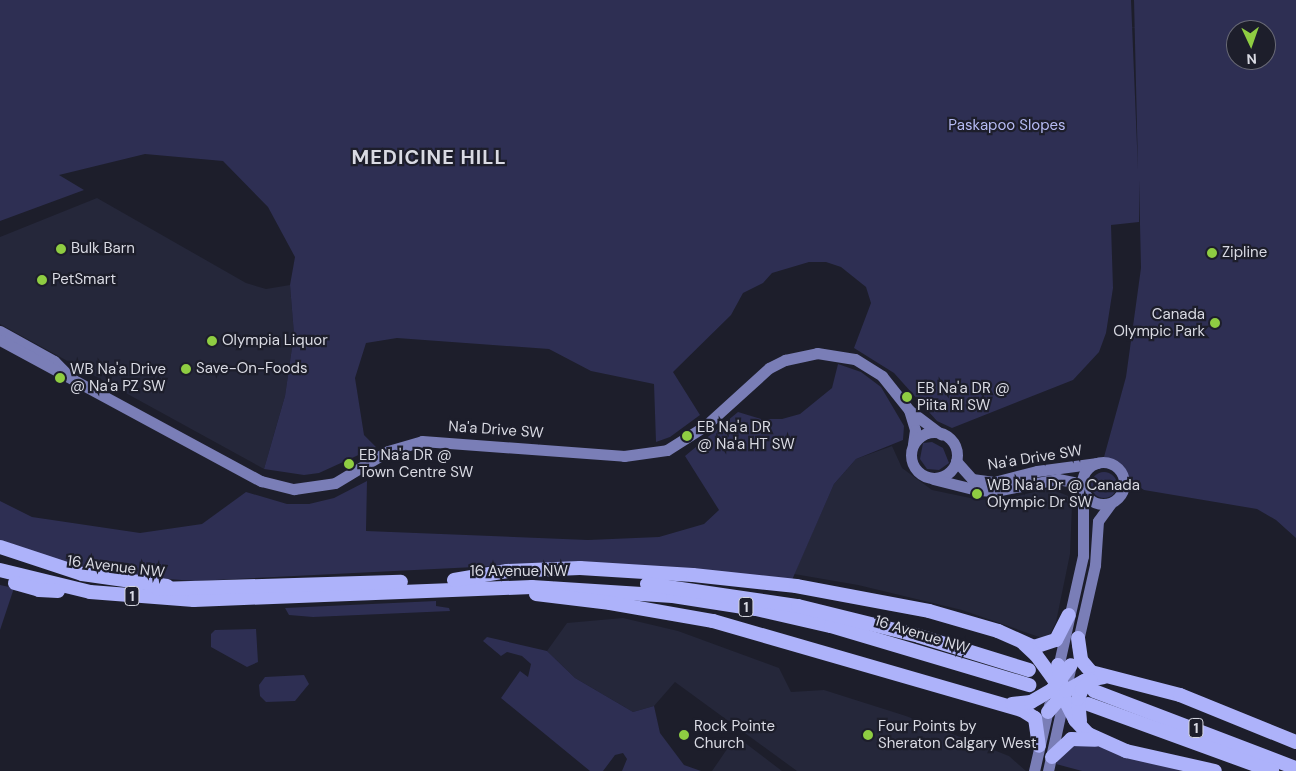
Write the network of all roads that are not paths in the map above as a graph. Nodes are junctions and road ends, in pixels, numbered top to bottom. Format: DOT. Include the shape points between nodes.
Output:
graph roads {
  1 [pos="0,331"];
  2 [pos="0,340"];
  3 [pos="66,374"];
  4 [pos="909,410"];
  5 [pos="941,434"];
  6 [pos="913,444"];
  7 [pos="956,460"];
  8 [pos="1097,463"];
  9 [pos="933,479"];
  10 [pos="1082,490"];
  11 [pos="1111,503"];
  12 [pos="0,547"];
  13 [pos="0,562"];
  14 [pos="0,570"];
  15 [pos="0,578"];
  16 [pos="454,585"];
  17 [pos="222,588"];
  18 [pos="90,592"];
  19 [pos="1069,615"];
  20 [pos="1078,638"];
  21 [pos="1021,642"];
  22 [pos="1065,665"];
  23 [pos="1028,670"];
  24 [pos="1100,682"];
  25 [pos="1030,684"];
  26 [pos="1060,691"];
  27 [pos="991,702"];
  28 [pos="1088,704"];
  29 [pos="1048,712"];
  30 [pos="1084,730"];
  31 [pos="1098,740"];
  32 [pos="1296,742"];
  33 [pos="1238,744"];
  34 [pos="1039,746"];
  35 [pos="1052,757"];
  36 [pos="1296,762"];
  37 [pos="1296,768"];
  38 [pos="1034,771"];
  39 [pos="1048,771"];
  40 [pos="1215,771"];
  41 [pos="1272,771"];
  1 -- 3 [label="street, Na'a Drive SW" via="54,361"];
  2 -- 3 [label="street, Na'a Drive SW"];
  3 -- 4 [label="street, Na'a Drive SW" via="261,481 294,489 335,483 388,451 430,440 624,456 668,450 705,426 769,368 785,360 816,353 845,356 869,366 893,387"];
  4 -- 5 [label="street, Na'a Drive SW"];
  4 -- 6 [label="street, Na'a Drive SW" via="915,430"];
  5 -- 6 [label="street" via="927,434"];
  5 -- 7 [label="street" via="955,447"];
  6 -- 9 [label="street" via="913,466 922,475"];
  7 -- 8 [label="street, Na'a Drive SW" via="972,479 994,482 1037,471"];
  7 -- 9 [label="street" via="948,472"];
  8 -- 10 [label="street" via="1085,472"];
  8 -- 11 [label="street" via="1114,467 1123,478 1122,493"];
  9 -- 10 [label="street, Na'a Drive SW" via="995,491 1058,478 1073,482"];
  10 -- 11 [label="street" via="1095,501"];
  10 -- 19 [label="street" via="1083,556"];
  11 -- 20 [label="street" via="1098,520 1095,565"];
  12 -- 17 [label="highway" via="51,566 109,580"];
  13 -- 17 [label="highway, 16 Avenue NW / 1" via="108,585 158,590"];
  14 -- 18 [label="highway, 16 Avenue NW / 1"];
  15 -- 18 [label="highway" via="38,590"];
  16 -- 17 [label="highway, 16 Avenue NW / 1"];
  16 -- 18 [label="highway, 16 Avenue NW / 1" via="194,600"];
  16 -- 21 [label="highway" via="507,571 580,568 693,575 796,586 929,611 978,624"];
  16 -- 23 [label="highway, 16 Avenue NW / 1" via="601,580 726,593 880,625"];
  16 -- 25 [label="highway, 16 Avenue NW / 1" via="589,588 733,605 831,626"];
  16 -- 27 [label="highway" via="683,615 786,640"];
  19 -- 21 [label="highway" via="1052,643 1039,647"];
  19 -- 22 [label="street"];
  20 -- 22 [label="street"];
  20 -- 24 [label="highway" via="1080,657 1085,667"];
  21 -- 26 [label="highway" via="1036,655"];
  22 -- 26 [label="highway"];
  24 -- 26 [label="highway"];
  24 -- 30 [label="highway" via="1085,685 1078,699 1077,711"];
  24 -- 32 [label="highway" via="1180,695"];
  24 -- 33 [label="highway, 1"];
  26 -- 27 [label="highway" via="1021,704"];
  26 -- 29 [label="highway"];
  26 -- 30 [label="highway"];
  26 -- 35 [label="street"];
  27 -- 34 [label="highway" via="1032,714 1038,728"];
  28 -- 41 [label="highway, 1"];
  29 -- 34 [label="street"];
  30 -- 31 [label="highway"];
  31 -- 35 [label="highway" via="1071,738"];
  31 -- 40 [label="highway" via="1126,751"];
  33 -- 36 [label="highway"];
  33 -- 37 [label="highway, 1"];
  34 -- 38 [label="street"];
  35 -- 39 [label="street"];
}
